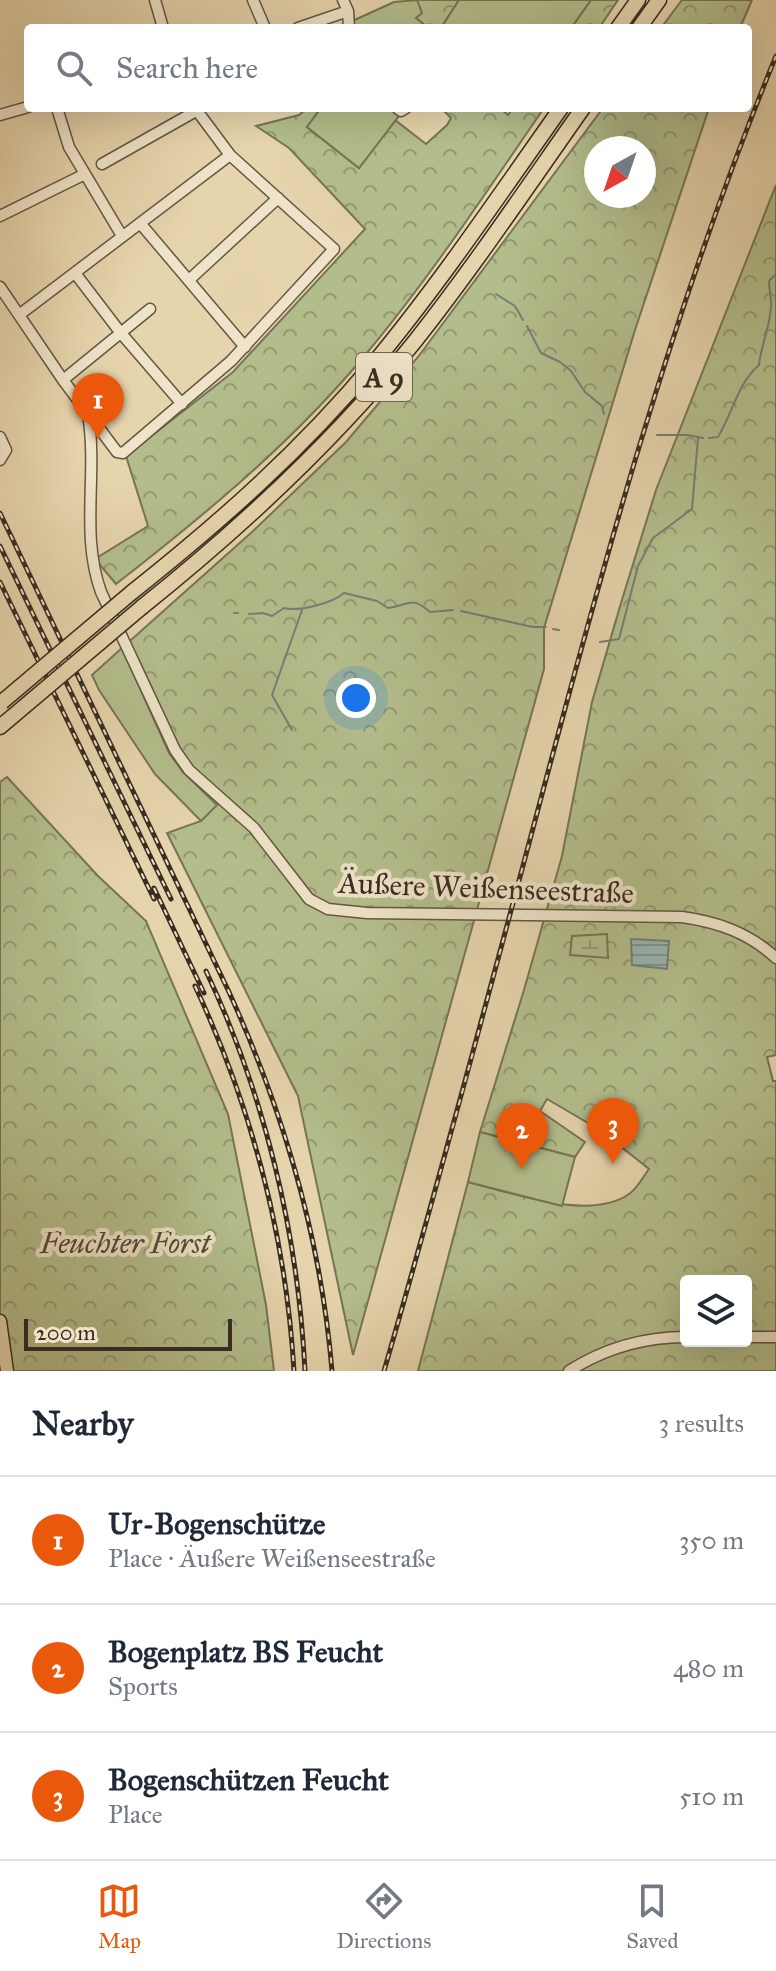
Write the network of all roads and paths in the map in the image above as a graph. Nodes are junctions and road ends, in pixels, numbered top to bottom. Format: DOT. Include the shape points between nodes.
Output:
graph roads {
  1 [pos="155,0"];
  2 [pos="253,0"];
  3 [pos="343,0"];
  4 [pos="638,0"];
  5 [pos="659,0"];
  6 [pos="348,11"];
  7 [pos="162,24"];
  8 [pos="263,24"];
  9 [pos="310,24"];
  10 [pos="349,24"];
  11 [pos="621,24"];
  12 [pos="642,24"];
  13 [pos="24,108"];
  14 [pos="58,112"];
  15 [pos="193,112"];
  16 [pos="198,112"];
  17 [pos="558,112"];
  18 [pos="580,112"];
  19 [pos="0,115"];
  20 [pos="230,155"];
  21 [pos="102,164"];
  22 [pos="83,175"];
  23 [pos="278,198"];
  24 [pos="0,216"];
  25 [pos="140,223"];
  26 [pos="122,236"];
  27 [pos="75,273"];
  28 [pos="189,280"];
  29 [pos="0,287"];
  30 [pos="150,309"];
  31 [pos="19,315"];
  32 [pos="120,332"];
  33 [pos="245,347"];
  34 [pos="63,380"];
  35 [pos="182,404"];
  36 [pos="88,414"];
  37 [pos="0,437"];
  38 [pos="0,460"];
  39 [pos="1,703"];
  40 [pos="0,727"];
  41 [pos="776,958"];
  42 [pos="0,1321"];
  43 [pos="680,1337"];
  44 [pos="752,1337"];
  45 [pos="776,1337"];
  46 [pos="7,1371"];
  47 [pos="569,1371"];
  1 -- 7 [label="street"];
  2 -- 8 [label="street"];
  3 -- 6 [label="street"];
  4 -- 11 [label="highway"];
  5 -- 12 [label="highway"];
  6 -- 9 [label="street"];
  6 -- 10 [label="street"];
  13 -- 19 [label="street"];
  14 -- 22 [label="street"];
  15 -- 21 [label="street"];
  16 -- 20 [label="street"];
  17 -- 39 [label="highway, A 9, bridge" via="457,256 314,430 251,493"];
  18 -- 40 [label="highway, A 9, bridge" via="392,369 327,441 253,514"];
  20 -- 23 [label="street"];
  20 -- 25 [label="street"];
  22 -- 24 [label="street"];
  22 -- 26 [label="street"];
  23 -- 28 [label="street"];
  23 -- 33 [label="street" via="334,249"];
  25 -- 26 [label="street"];
  25 -- 28 [label="street"];
  26 -- 27 [label="street"];
  27 -- 31 [label="street"];
  27 -- 32 [label="street"];
  28 -- 33 [label="street"];
  29 -- 31 [label="street"];
  30 -- 32 [label="street"];
  31 -- 34 [label="street"];
  32 -- 34 [label="street"];
  32 -- 35 [label="street"];
  33 -- 35 [label="street"];
  34 -- 36 [label="street"];
  35 -- 36 [label="street" via="123,453"];
  36 -- 41 [label="street, Äußere Weißenseestraße" via="93,446 90,543 101,592 175,750 198,780 254,828 309,899 328,909 367,913 682,917 730,928"];
  37 -- 38 [label="street" via="6,450"];
  42 -- 46 [label="main road"];
  43 -- 47 [label="street" via="617,1347"];
  44 -- 45 [label="street"];
}
